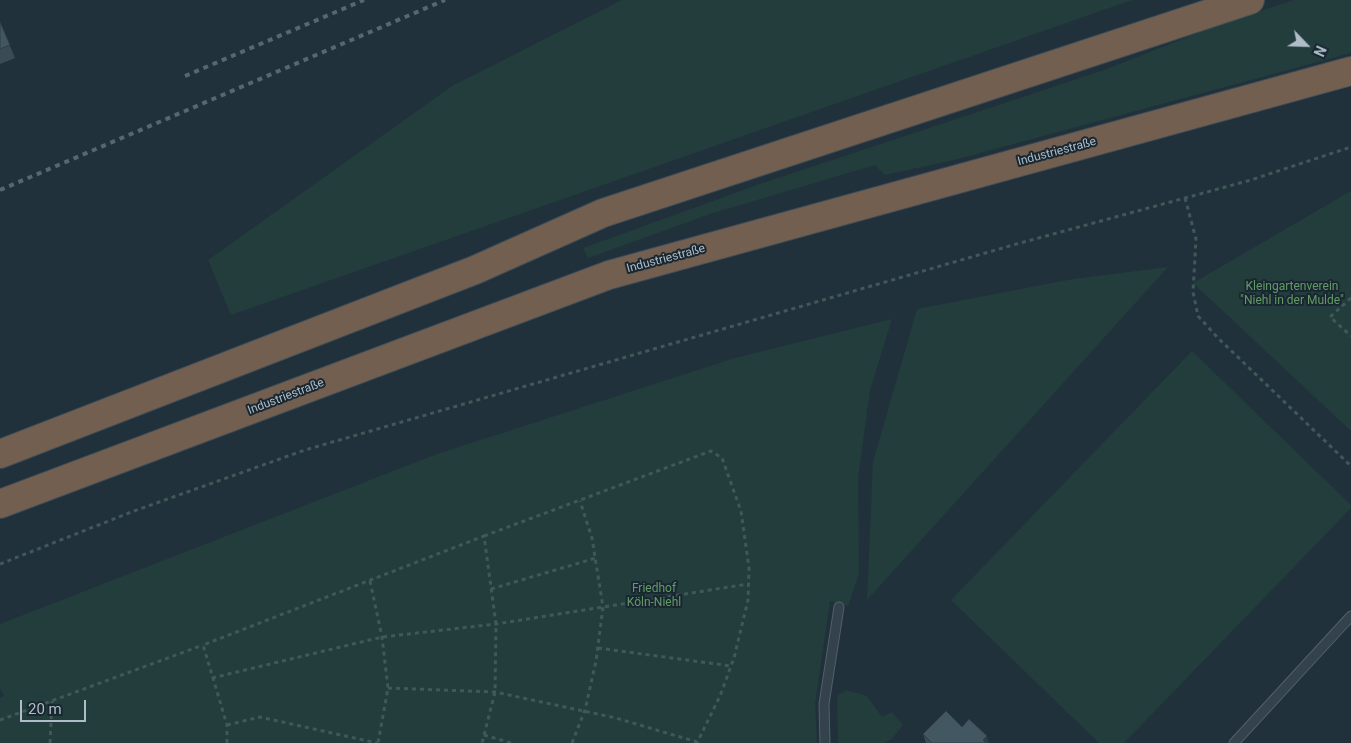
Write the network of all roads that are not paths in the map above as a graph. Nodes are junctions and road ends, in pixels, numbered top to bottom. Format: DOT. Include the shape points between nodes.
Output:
graph roads {
  1 [pos="1250,0"];
  2 [pos="1351,71"];
  3 [pos="0,454"];
  4 [pos="0,504"];
  5 [pos="839,607"];
  6 [pos="1351,616"];
  7 [pos="825,743"];
  8 [pos="1234,743"];
  1 -- 3 [label="highway" via="603,213 475,270"];
  2 -- 4 [label="highway, Industriestraße" via="610,275"];
  5 -- 7 [label="lane" via="824,704"];
  6 -- 8 [label="lane"];
}
